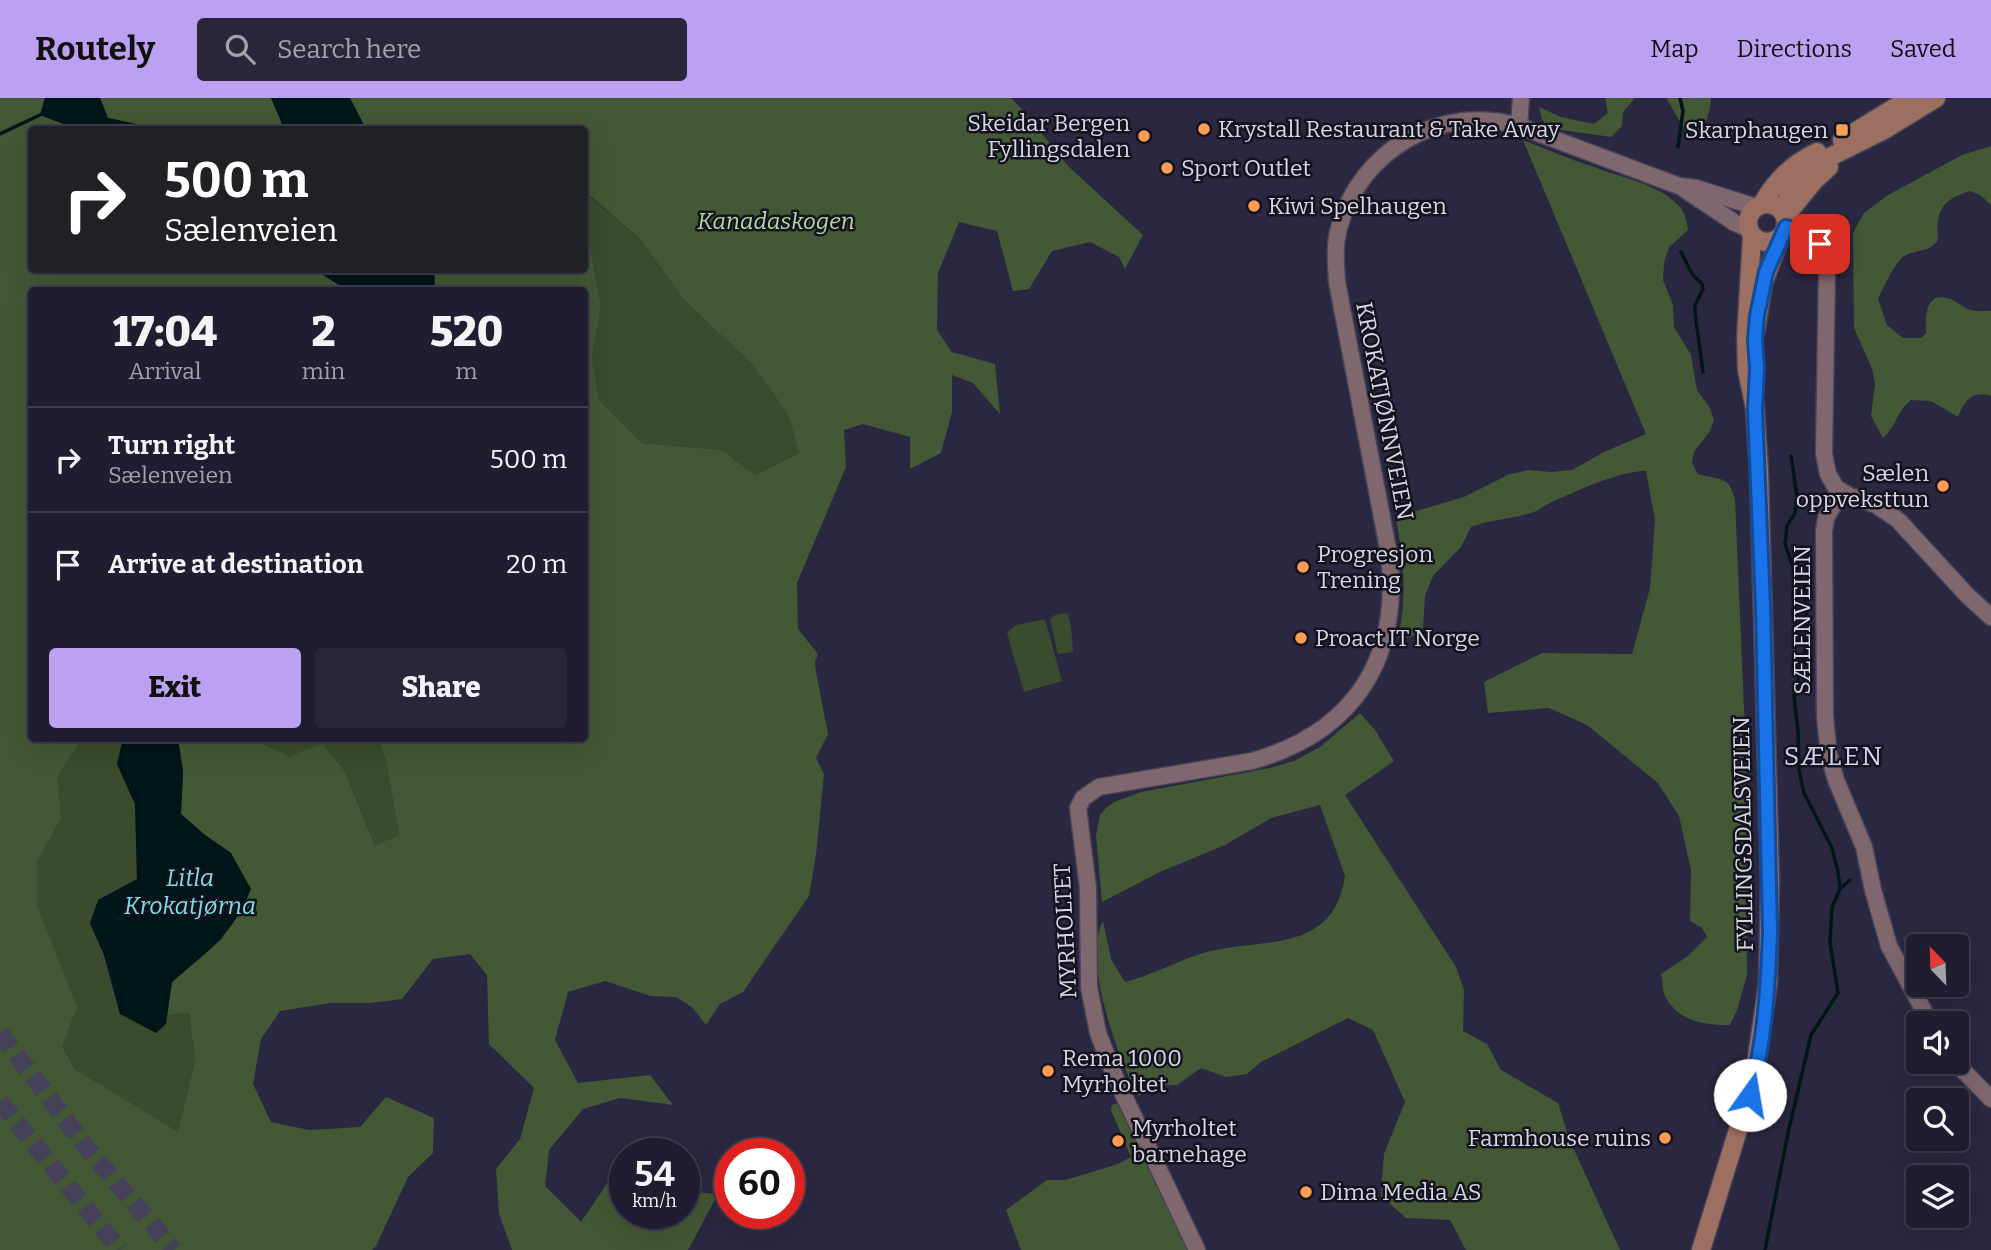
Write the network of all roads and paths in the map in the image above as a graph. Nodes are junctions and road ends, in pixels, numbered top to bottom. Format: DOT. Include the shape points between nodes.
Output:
graph roads {
  1 [pos="1521,98"];
  2 [pos="1910,98"];
  3 [pos="1936,98"];
  4 [pos="1519,127"];
  5 [pos="1679,186"];
  6 [pos="1759,205"];
  7 [pos="1784,223"];
  8 [pos="1750,232"];
  9 [pos="1755,409"];
  10 [pos="1841,492"];
  11 [pos="1991,617"];
  12 [pos="1083,798"];
  13 [pos="1924,1011"];
  14 [pos="1967,1074"];
  15 [pos="1991,1099"];
  16 [pos="1197,1250"];
  17 [pos="1701,1250"];
  1 -- 4 [label="main road"];
  2 -- 6 [label="main road" via="1793,166"];
  3 -- 7 [label="main road, FYLLINGSDALSVEIEN" via="1850,148 1814,181"];
  4 -- 5 [label="main road, KROKATJØNNVEIEN"];
  4 -- 12 [label="main road, KROKATJØNNVEIEN" via="1482,120 1419,131 1376,161 1349,199 1339,227 1337,282 1392,582 1386,637 1357,695 1321,731 1271,756 1107,785"];
  5 -- 6 [label="main road, KROKATJØNNVEIEN"];
  5 -- 8 [label="main road, KROKATJØNNVEIEN"];
  6 -- 7 [label="main road" via="1774,205"];
  6 -- 8 [label="main road" via="1749,216"];
  7 -- 8 [label="main road" via="1768,243"];
  7 -- 9 [label="main road, FYLLINGSDALSVEIEN" via="1766,272 1757,316"];
  7 -- 10 [label="main road" via="1820,244 1827,267 1824,454 1828,474"];
  8 -- 9 [label="main road, FYLLINGSDALSVEIEN" via="1746,338"];
  9 -- 17 [label="main road, FYLLINGSDALSVEIEN" via="1768,807 1768,983 1754,1078"];
  10 -- 11 [label="main road" via="1889,513"];
  10 -- 13 [label="main road, SÆLENVEIEN" via="1824,531 1829,755 1864,847 1889,946"];
  12 -- 16 [label="main road, MYRHOLTET" via="1078,813 1088,888 1089,987 1095,1019 1112,1071"];
  14 -- 15 [label="main road"];
}
